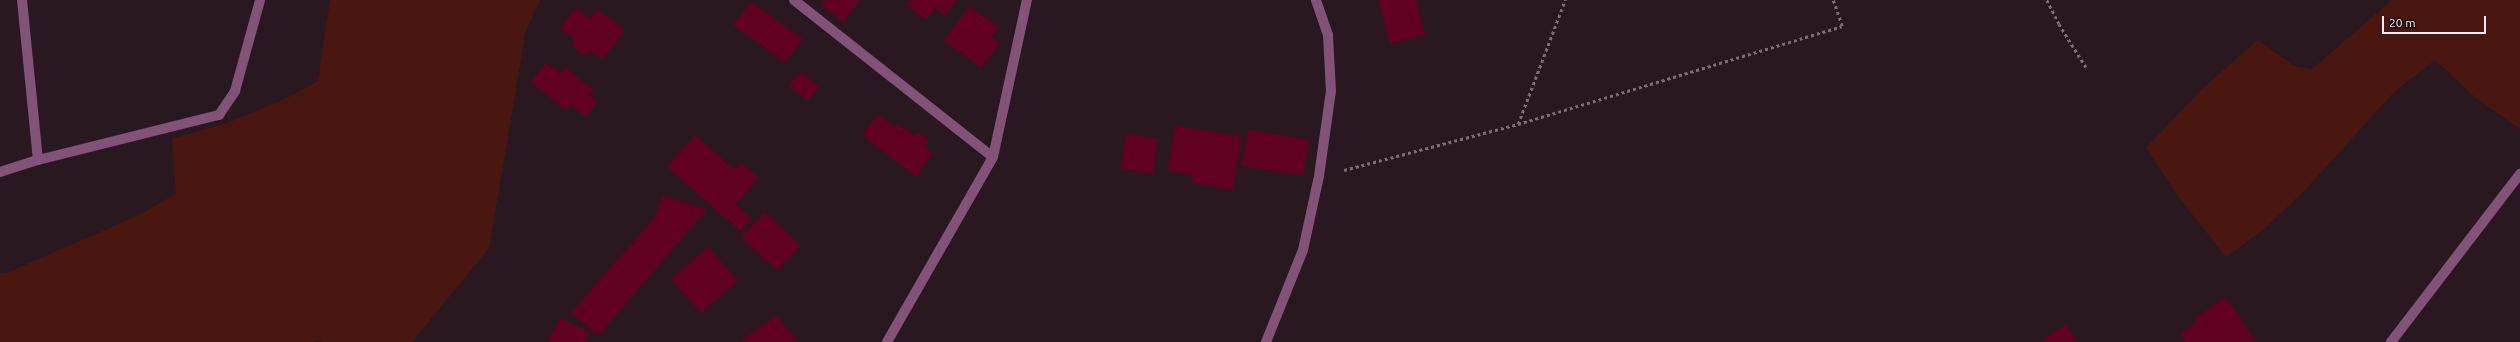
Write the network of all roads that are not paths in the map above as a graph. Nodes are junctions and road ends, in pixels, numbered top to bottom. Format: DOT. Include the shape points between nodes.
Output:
graph roads {
  1 [pos="22,0"];
  2 [pos="260,0"];
  3 [pos="794,0"];
  4 [pos="1027,0"];
  5 [pos="1316,0"];
  6 [pos="993,157"];
  7 [pos="38,160"];
  8 [pos="0,172"];
  9 [pos="2520,174"];
  10 [pos="887,342"];
  11 [pos="1266,342"];
  12 [pos="2391,342"];
  1 -- 7 [label="street"];
  2 -- 7 [label="street" via="235,91 219,115"];
  3 -- 6 [label="street"];
  4 -- 6 [label="street"];
  5 -- 11 [label="street" via="1328,36 1331,91 1319,176 1303,250"];
  6 -- 10 [label="street"];
  7 -- 8 [label="street"];
  9 -- 12 [label="street"];
}
